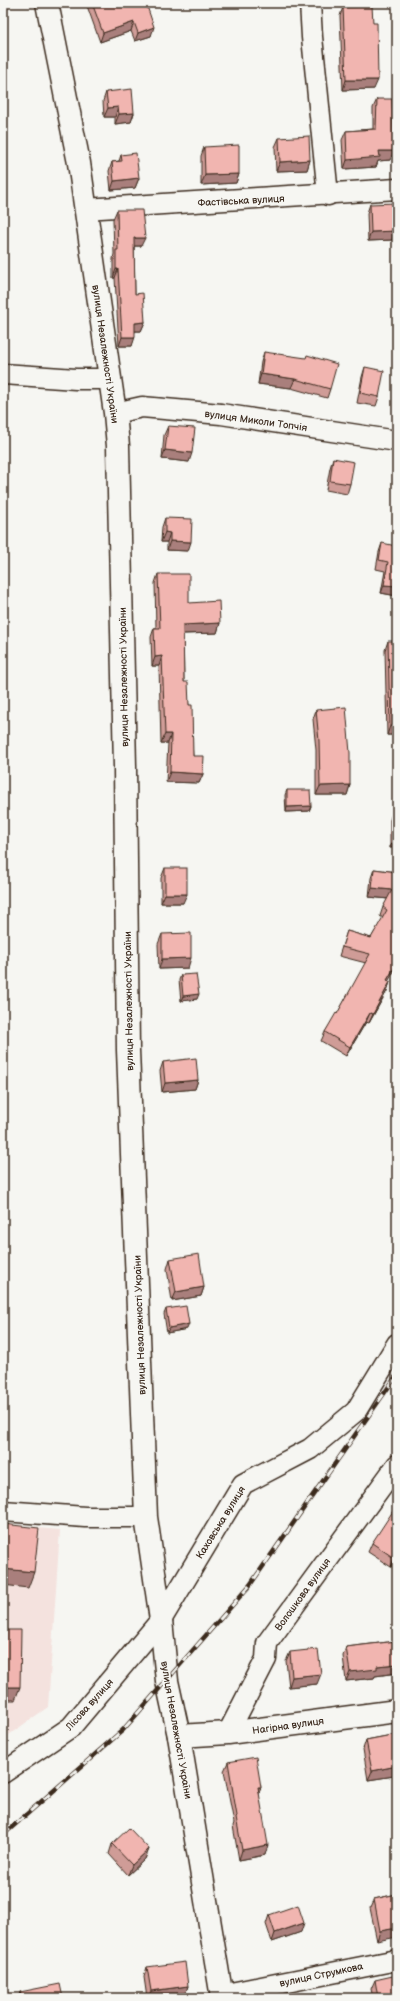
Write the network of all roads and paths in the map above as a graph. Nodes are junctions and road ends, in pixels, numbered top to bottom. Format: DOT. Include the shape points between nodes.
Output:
graph roads {
  1 [pos="47,3"];
  2 [pos="310,3"];
  3 [pos="397,189"];
  4 [pos="328,195"];
  5 [pos="85,209"];
  6 [pos="3,374"];
  7 [pos="110,379"];
  8 [pos="115,413"];
  9 [pos="397,441"];
  10 [pos="397,1344"];
  11 [pos="397,1465"];
  12 [pos="3,1511"];
  13 [pos="146,1517"];
  14 [pos="161,1620"];
  15 [pos="397,1711"];
  16 [pos="228,1733"];
  17 [pos="179,1736"];
  18 [pos="3,1773"];
  19 [pos="397,1960"];
  20 [pos="221,1996"];
  1 -- 5 [label="street, вулиця Незалежності України" via="79,163"];
  2 -- 4 [label="street"];
  3 -- 4 [label="street, Фастівська вулиця"];
  4 -- 5 [label="street, Фастівська вулиця"];
  5 -- 7 [label="street, вулиця Незалежності України"];
  6 -- 7 [label="street"];
  7 -- 8 [label="street, вулиця Незалежності України"];
  8 -- 9 [label="street, вулиця Миколи Топчія" via="142,407 221,414"];
  8 -- 13 [label="street, вулиця Незалежності України" via="118,446 125,767 128,1050"];
  10 -- 14 [label="street, Каховська вулиця" via="356,1410 310,1449 243,1484"];
  11 -- 16 [label="street, Волошкова вулиця" via="267,1643 266,1659"];
  12 -- 13 [label="street" via="85,1517"];
  13 -- 14 [label="street, вулиця Незалежності України"];
  14 -- 17 [label="street, вулиця Незалежності України" via="167,1682"];
  14 -- 18 [label="street, Лісова вулиця" via="71,1727"];
  15 -- 16 [label="street, Нагірна вулиця"];
  16 -- 17 [label="street, Нагірна вулиця"];
  17 -- 20 [label="street, вулиця Незалежності України"];
  19 -- 20 [label="street, вулиця Струмкова"];
}
